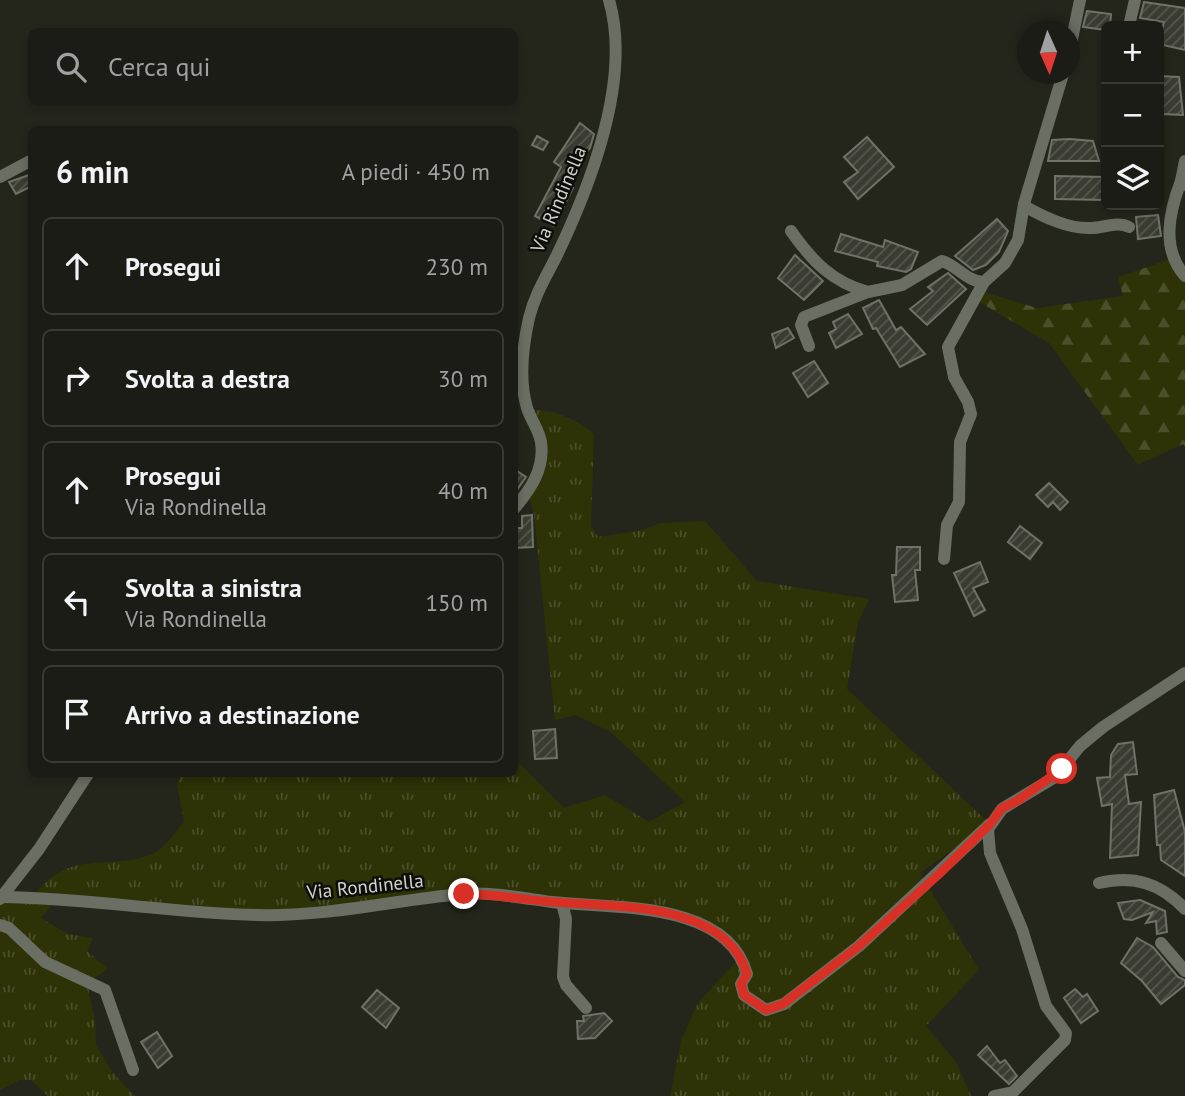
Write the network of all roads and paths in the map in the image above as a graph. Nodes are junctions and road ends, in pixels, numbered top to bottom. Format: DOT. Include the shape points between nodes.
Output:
graph roads {
  1 [pos="609,0"];
  2 [pos="1080,0"];
  3 [pos="1135,0"];
  4 [pos="1075,21"];
  5 [pos="1130,21"];
  6 [pos="1060,84"];
  7 [pos="1185,161"];
  8 [pos="28,162"];
  9 [pos="0,177"];
  10 [pos="1183,183"];
  11 [pos="1024,206"];
  12 [pos="1129,227"];
  13 [pos="791,231"];
  14 [pos="1185,276"];
  15 [pos="984,282"];
  16 [pos="868,292"];
  17 [pos="809,346"];
  18 [pos="518,504"];
  19 [pos="944,559"];
  20 [pos="1185,673"];
  21 [pos="86,777"];
  22 [pos="990,824"];
  23 [pos="1099,883"];
  24 [pos="1,898"];
  25 [pos="562,902"];
  26 [pos="1185,909"];
  27 [pos="0,925"];
  28 [pos="1161,943"];
  29 [pos="1185,971"];
  30 [pos="586,1008"];
  31 [pos="133,1070"];
  32 [pos="994,1096"];
  1 -- 18 [label="street, Via Rindinella" via="615,16 614,60 602,144 582,200 533,303 524,344 523,389 541,442 536,479"];
  2 -- 4 [label="street"];
  3 -- 5 [label="street"];
  6 -- 11 [label="street"];
  7 -- 10 [label="street"];
  8 -- 9 [label="street"];
  10 -- 14 [label="street" via="1172,204 1168,229 1171,251"];
  11 -- 12 [label="street" via="1089,229 1122,223"];
  11 -- 15 [label="street" via="1018,240 1005,263"];
  13 -- 16 [label="street" via="827,273 846,286"];
  15 -- 16 [label="street" via="974,282 942,261 902,285"];
  15 -- 19 [label="street" via="948,347 954,377 971,414 960,442 959,502 947,526"];
  16 -- 17 [label="street" via="803,317 801,325"];
  20 -- 22 [label="street" via="1103,727 1062,769 1002,808"];
  21 -- 24 [label="street, Via Rondinella"];
  22 -- 25 [label="street, Via Rondinella" via="859,946 783,1004 766,1010 744,995 741,984 747,974 742,956 710,927 642,909"];
  22 -- 32 [label="street" via="990,853 1022,929 1046,1006 1066,1033 1065,1040 1013,1092"];
  23 -- 26 [label="street" via="1132,879 1155,885"];
  24 -- 25 [label="street, Via Rondinella" via="258,915 372,907 464,894"];
  25 -- 30 [label="street" via="566,919 564,977"];
  27 -- 31 [label="street" via="45,962 105,990"];
  28 -- 29 [label="street"];
}
